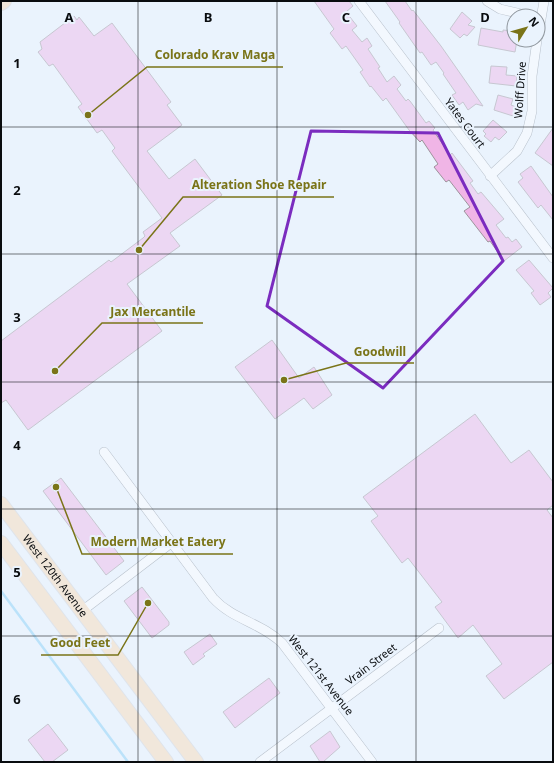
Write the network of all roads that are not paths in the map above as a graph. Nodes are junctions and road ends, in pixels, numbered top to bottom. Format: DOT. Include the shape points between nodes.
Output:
graph roads {
  1 [pos="4,1"];
  2 [pos="359,1"];
  3 [pos="487,1"];
  4 [pos="1,3"];
  5 [pos="506,11"];
  6 [pos="537,48"];
  7 [pos="490,176"];
  8 [pos="553,258"];
  9 [pos="104,452"];
  10 [pos="1,504"];
  11 [pos="1,515"];
  12 [pos="1,543"];
  13 [pos="171,543"];
  14 [pos="80,610"];
  15 [pos="439,628"];
  16 [pos="332,708"];
  17 [pos="166,762"];
  18 [pos="196,762"];
  19 [pos="260,762"];
  20 [pos="372,762"];
  1 -- 4 [label="main road"];
  2 -- 7 [label="street, Yates Court"];
  3 -- 5 [label="street"];
  6 -- 7 [label="street, Wolff Drive" via="532,76 532,111 527,133 517,151"];
  7 -- 8 [label="street, Yates Court"];
  9 -- 13 [label="street, West 121st Avenue"];
  10 -- 14 [label="main road, West 120th Avenue"];
  11 -- 14 [label="main road" via="62,597"];
  12 -- 17 [label="main road, West 120th Avenue"];
  13 -- 14 [label="street"];
  13 -- 16 [label="street, West 121st Avenue" via="221,607 268,631 282,643"];
  14 -- 18 [label="main road, West 120th Avenue"];
  15 -- 16 [label="street, Vrain Street"];
  16 -- 19 [label="street, Vrain Street"];
  16 -- 20 [label="street, West 121st Avenue"];
}
